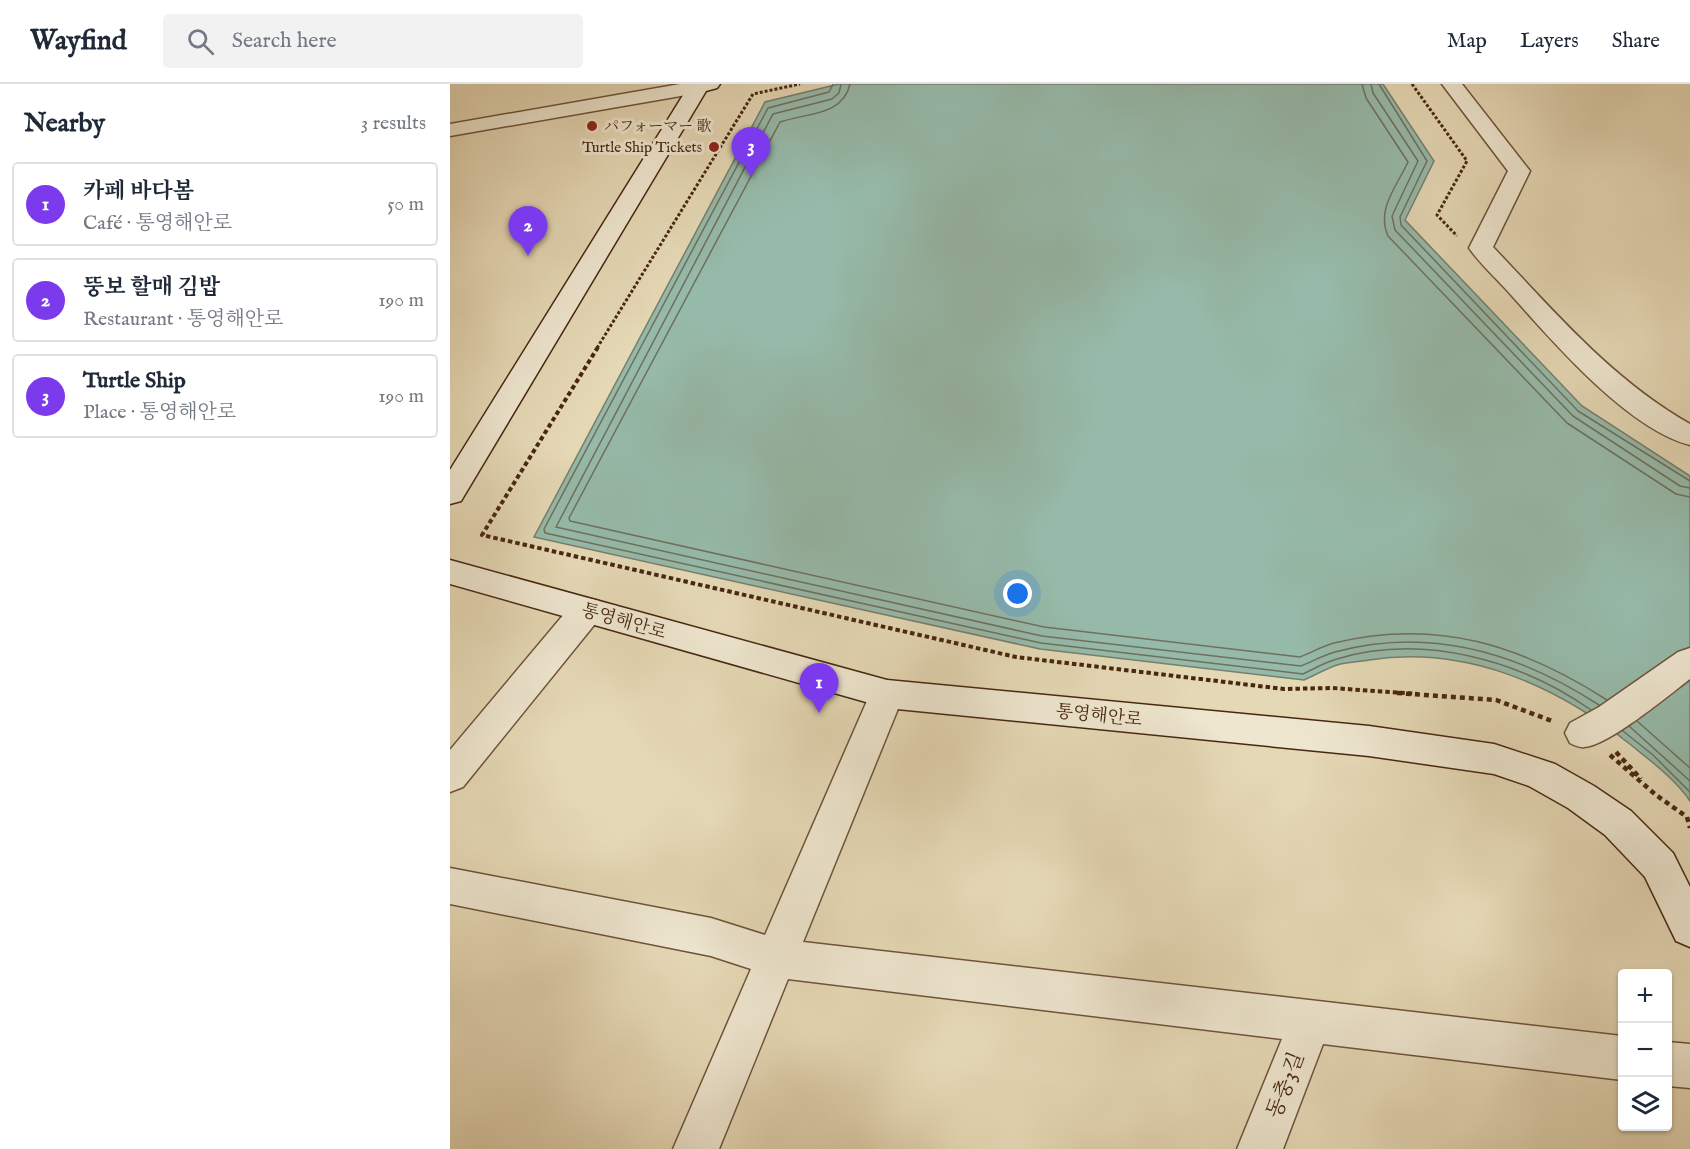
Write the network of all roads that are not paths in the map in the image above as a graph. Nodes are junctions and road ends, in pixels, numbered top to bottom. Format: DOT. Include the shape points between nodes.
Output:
graph roads {
  1 [pos="1452,84"];
  2 [pos="701,85"];
  3 [pos="450,130"];
  4 [pos="1690,436"];
  5 [pos="450,494"];
  6 [pos="450,572"];
  7 [pos="587,610"];
  8 [pos="1690,661"];
  9 [pos="887,694"];
  10 [pos="1597,725"];
  11 [pos="450,776"];
  12 [pos="450,886"];
  13 [pos="1690,928"];
  14 [pos="776,958"];
  15 [pos="1310,1022"];
  16 [pos="1618,1057"];
  17 [pos="1672,1064"];
  18 [pos="1690,1066"];
  19 [pos="696,1149"];
  20 [pos="1260,1149"];
  1 -- 4 [label="street" via="1519,171 1481,248 1589,360 1660,421"];
  2 -- 3 [label="street"];
  2 -- 5 [label="street"];
  6 -- 7 [label="street, 통영해안로"];
  7 -- 9 [label="street, 통영해안로"];
  7 -- 11 [label="street"];
  8 -- 10 [label="street"];
  9 -- 13 [label="street, 통영해안로" via="1369,741 1494,759 1542,775 1618,823 1659,865"];
  9 -- 14 [label="street"];
  12 -- 14 [label="street" via="711,938"];
  14 -- 15 [label="street"];
  14 -- 19 [label="street"];
  15 -- 16 [label="street"];
  15 -- 20 [label="street, 동충3길"];
  17 -- 18 [label="street"];
}
